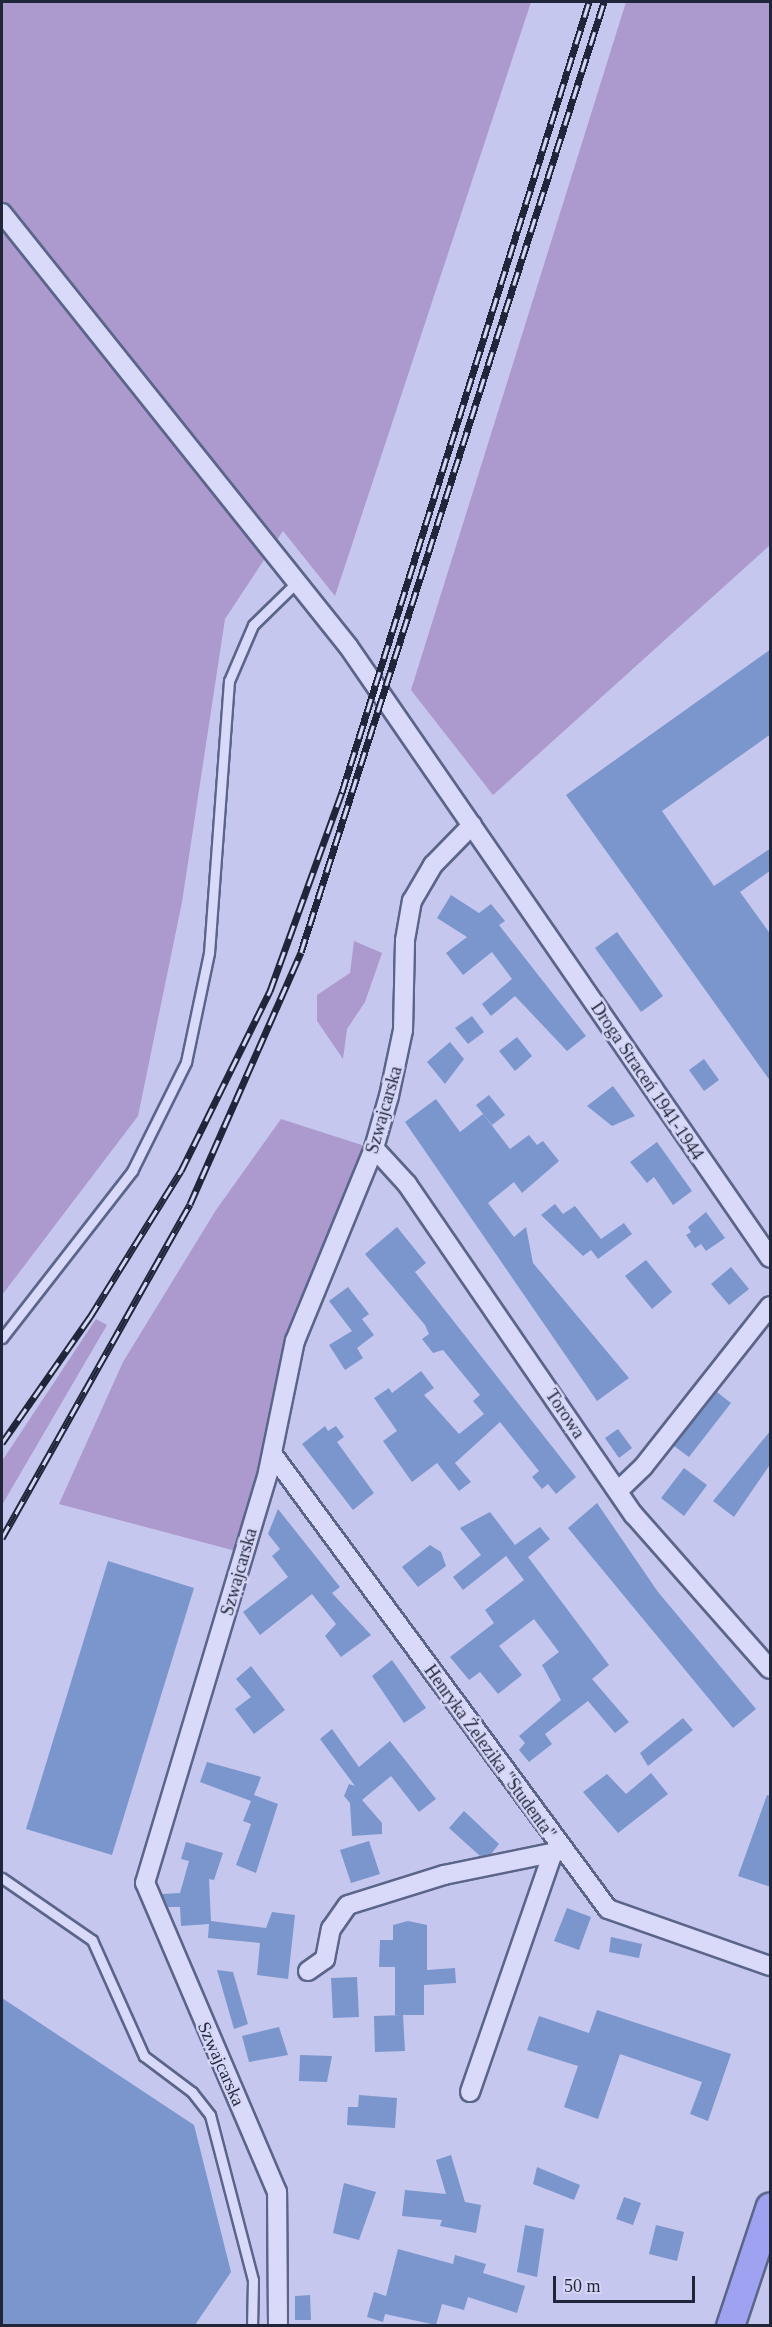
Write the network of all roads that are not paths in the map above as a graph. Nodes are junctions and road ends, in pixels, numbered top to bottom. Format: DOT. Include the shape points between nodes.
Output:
graph roads {
  1 [pos="2,213"];
  2 [pos="298,580"];
  3 [pos="472,825"];
  4 [pos="374,1148"];
  5 [pos="771,1258"];
  6 [pos="771,1306"];
  7 [pos="2,1338"];
  8 [pos="273,1455"];
  9 [pos="618,1491"];
  10 [pos="771,1669"];
  11 [pos="557,1851"];
  12 [pos="2,1878"];
  13 [pos="771,1966"];
  14 [pos="308,1971"];
  15 [pos="470,2092"];
  16 [pos="771,2206"];
  17 [pos="762,2259"];
  18 [pos="252,2325"];
  19 [pos="278,2325"];
  20 [pos="730,2325"];
  1 -- 2 [label="street, Droga Straceń 1941-1944"];
  2 -- 3 [label="street, Droga Straceń 1941-1944"];
  2 -- 7 [label="lane" via="253,625 229,681 209,953 182,1071 132,1171"];
  3 -- 4 [label="street, Szwajcarska" via="433,864 412,901 405,940 402,1039"];
  3 -- 5 [label="street, Droga Straceń 1941-1944"];
  4 -- 8 [label="street, Szwajcarska" via="295,1341"];
  4 -- 9 [label="street, Torowa" via="407,1184"];
  6 -- 9 [label="street" via="643,1467"];
  8 -- 11 [label="street, Henryka Żelezika \"Studenta\"" via="294,1477"];
  8 -- 19 [label="street, Szwajcarska" via="145,1883 277,2192"];
  9 -- 10 [label="street, Torowa"];
  11 -- 13 [label="street, Henryka Żelezika \"Studenta\"" via="614,1912"];
  11 -- 14 [label="street" via="444,1875 348,1905 331,1929 325,1959"];
  11 -- 15 [label="street"];
  12 -- 18 [label="lane" via="92,1940 144,2056 192,2092 210,2115 251,2270"];
  16 -- 17 [label="main road"];
  17 -- 20 [label="main road"];
}
